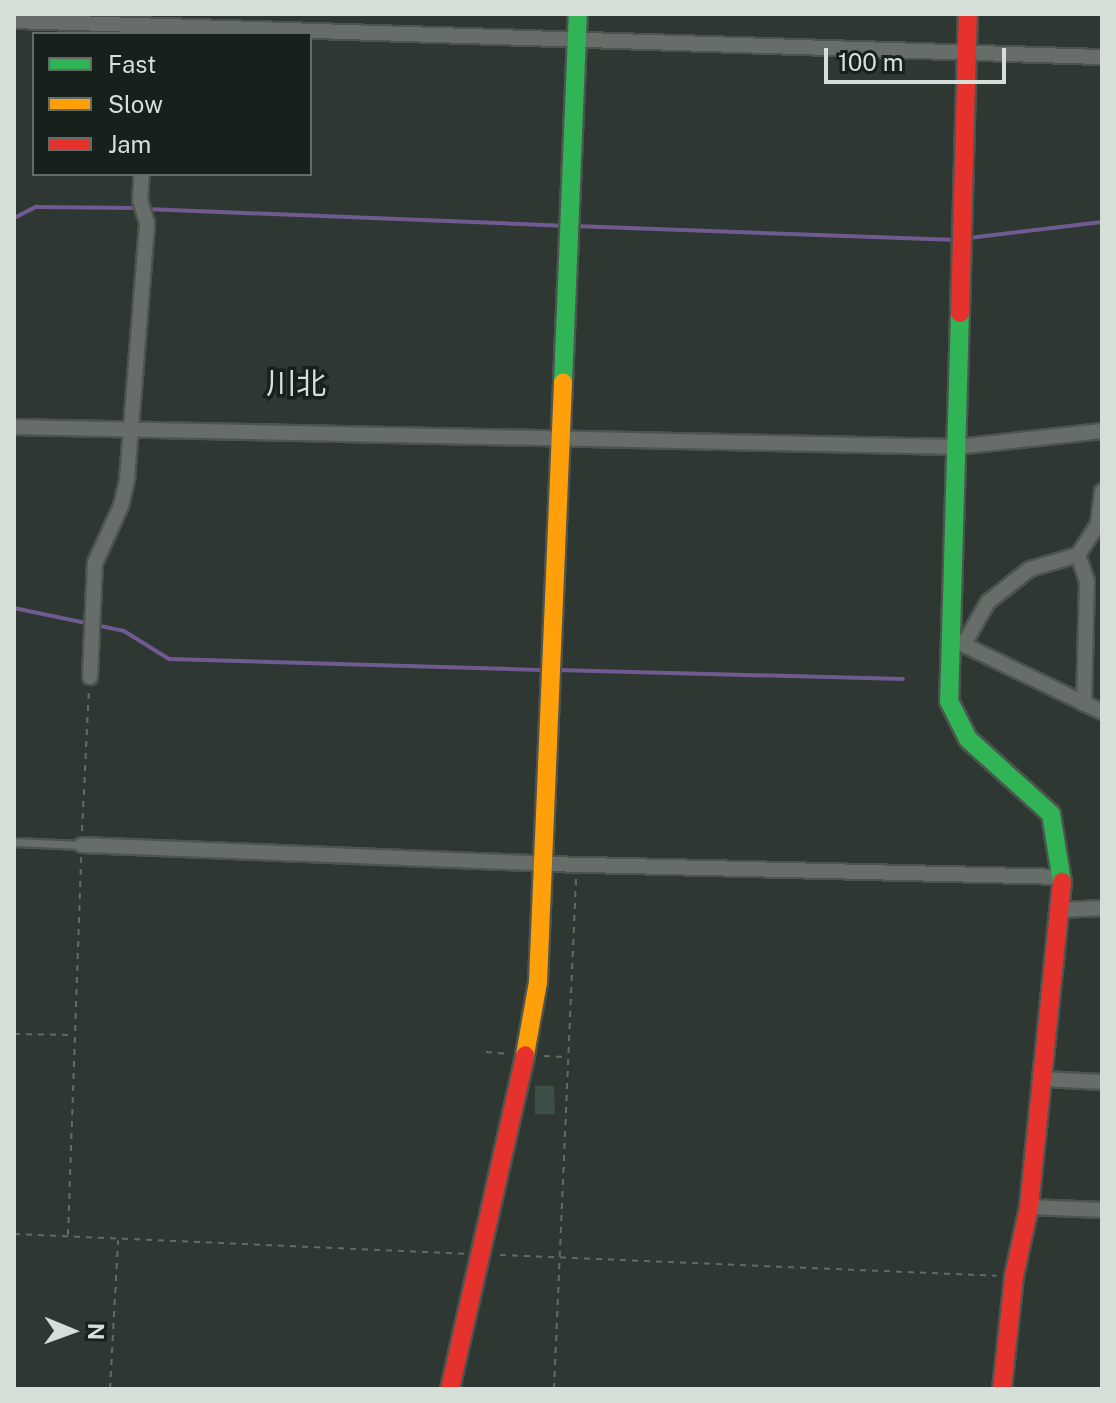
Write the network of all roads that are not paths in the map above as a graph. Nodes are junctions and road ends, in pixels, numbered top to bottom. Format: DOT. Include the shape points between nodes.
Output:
graph roads {
  1 [pos="578,14"];
  2 [pos="968,14"];
  3 [pos="14,21"];
  4 [pos="130,24"];
  5 [pos="577,40"];
  6 [pos="967,52"];
  7 [pos="1102,57"];
  8 [pos="142,176"];
  9 [pos="14,427"];
  10 [pos="1102,431"];
  11 [pos="127,434"];
  12 [pos="561,438"];
  13 [pos="957,447"];
  14 [pos="1102,491"];
  15 [pos="1078,555"];
  16 [pos="959,642"];
  17 [pos="90,677"];
  18 [pos="1084,704"];
  19 [pos="1102,712"];
  20 [pos="14,842"];
  21 [pos="82,845"];
  22 [pos="546,864"];
  23 [pos="1063,877"];
  24 [pos="1102,908"];
  25 [pos="1061,910"];
  26 [pos="1043,1079"];
  27 [pos="1102,1082"];
  28 [pos="1029,1207"];
  29 [pos="1102,1210"];
  30 [pos="450,1389"];
  31 [pos="1002,1389"];
  1 -- 5 [label="street"];
  2 -- 6 [label="street"];
  3 -- 4 [label="street"];
  4 -- 5 [label="street"];
  5 -- 6 [label="street"];
  5 -- 12 [label="street"];
  6 -- 7 [label="street"];
  6 -- 13 [label="street"];
  8 -- 11 [label="street" via="140,200 147,223"];
  9 -- 11 [label="street"];
  10 -- 13 [label="street"];
  11 -- 12 [label="street"];
  11 -- 17 [label="street" via="121,506 95,563"];
  12 -- 13 [label="street"];
  12 -- 22 [label="street"];
  13 -- 16 [label="street"];
  14 -- 15 [label="street" via="1098,524"];
  15 -- 16 [label="street" via="1030,569 988,602"];
  15 -- 18 [label="street" via="1087,581"];
  16 -- 18 [label="street"];
  16 -- 23 [label="street" via="949,701 968,739 1051,814"];
  18 -- 19 [label="street"];
  20 -- 21 [label="lane"];
  21 -- 22 [label="street"];
  22 -- 23 [label="street"];
  22 -- 30 [label="street" via="528,1055"];
  23 -- 25 [label="street"];
  24 -- 25 [label="street"];
  25 -- 26 [label="street"];
  26 -- 27 [label="street"];
  26 -- 28 [label="street"];
  28 -- 29 [label="street"];
  28 -- 31 [label="street" via="1014,1276"];
}
